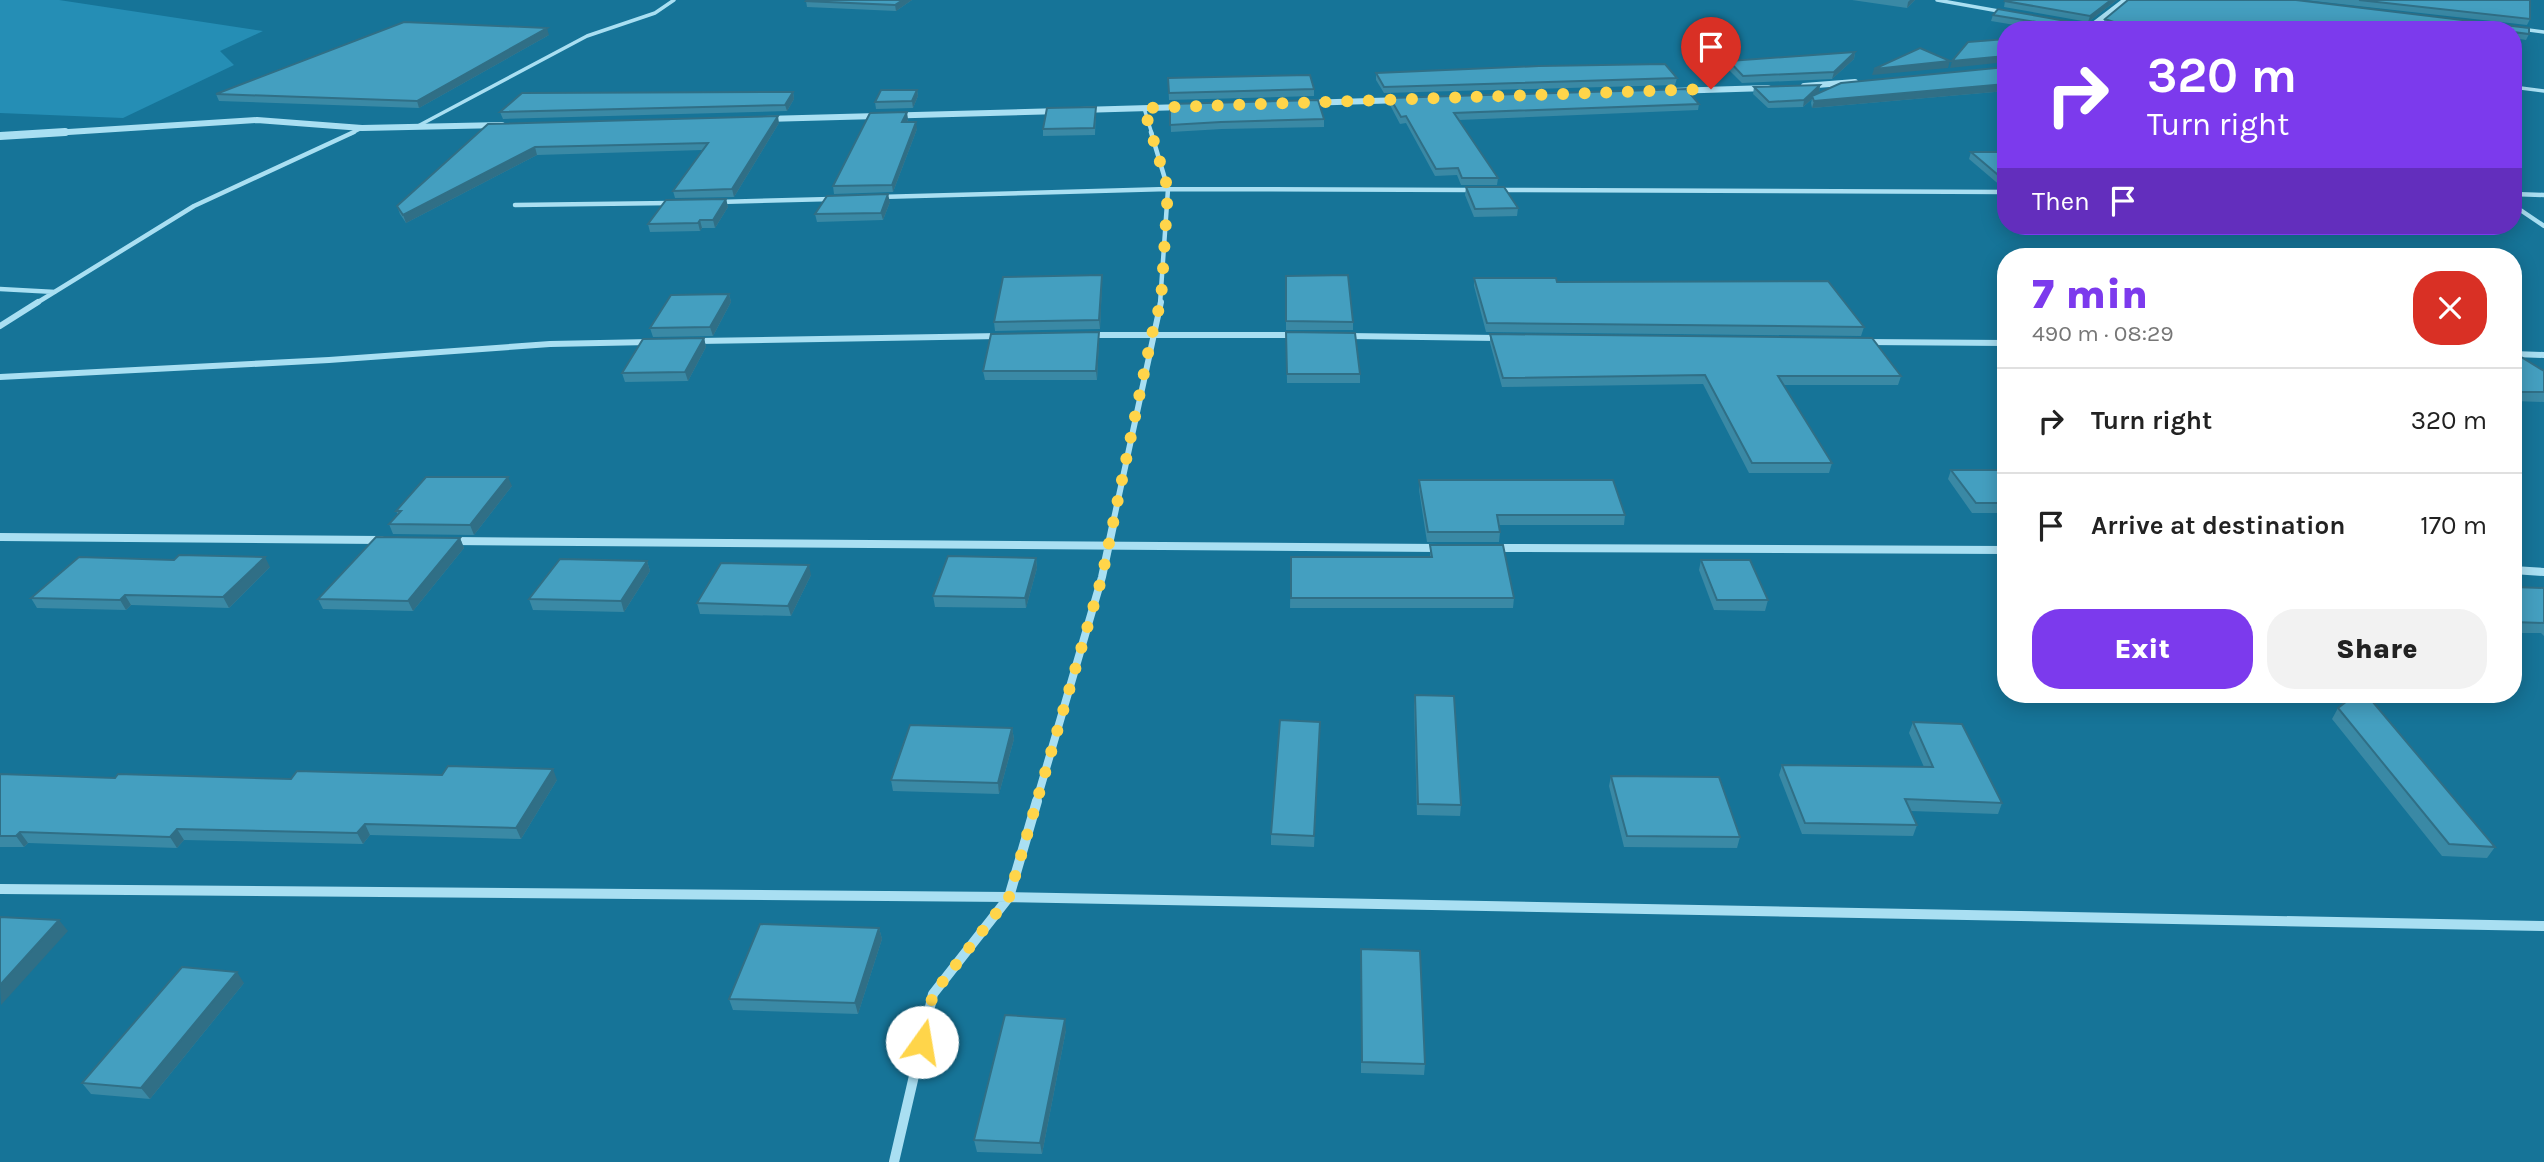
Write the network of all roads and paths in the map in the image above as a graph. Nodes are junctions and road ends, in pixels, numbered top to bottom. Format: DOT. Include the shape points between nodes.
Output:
graph roads {
  1 [pos="674,0"];
  2 [pos="1937,0"];
  3 [pos="2126,0"];
  4 [pos="2013,13"];
  5 [pos="2098,21"];
  6 [pos="2522,30"];
  7 [pos="2544,32"];
  8 [pos="1859,82"];
  9 [pos="1777,87"];
  10 [pos="1791,87"];
  11 [pos="2522,88"];
  12 [pos="1667,91"];
  13 [pos="2544,91"];
  14 [pos="1419,99"];
  15 [pos="1295,103"];
  16 [pos="1199,106"];
  17 [pos="1144,108"];
  18 [pos="754,119"];
  19 [pos="507,125"];
  20 [pos="416,127"];
  21 [pos="362,128"];
  22 [pos="0,136"];
  23 [pos="1168,189"];
  24 [pos="1475,190"];
  25 [pos="1489,190"];
  26 [pos="1997,192"];
  27 [pos="2522,194"];
  28 [pos="2544,195"];
  29 [pos="875,198"];
  30 [pos="833,199"];
  31 [pos="680,203"];
  32 [pos="708,203"];
  33 [pos="514,205"];
  34 [pos="2522,211"];
  35 [pos="2544,226"];
  36 [pos="0,289"];
  37 [pos="56,292"];
  38 [pos="0,326"];
  39 [pos="1152,334"];
  40 [pos="1082,335"];
  41 [pos="1306,335"];
  42 [pos="1012,336"];
  43 [pos="1334,336"];
  44 [pos="1502,338"];
  45 [pos="662,342"];
  46 [pos="690,342"];
  47 [pos="1852,342"];
  48 [pos="1997,344"];
  49 [pos="2522,355"];
  50 [pos="2544,355"];
  51 [pos="0,377"];
  52 [pos="0,537"];
  53 [pos="388,540"];
  54 [pos="443,541"];
  55 [pos="1108,547"];
  56 [pos="1453,548"];
  57 [pos="1481,548"];
  58 [pos="1997,550"];
  59 [pos="2522,571"];
  60 [pos="2544,572"];
  61 [pos="0,889"];
  62 [pos="1009,897"];
  63 [pos="2544,926"];
  64 [pos="894,1162"];
  1 -- 20 [label="street" via="655,13 587,36"];
  2 -- 4 [label="street"];
  3 -- 5 [label="street"];
  6 -- 7 [label="street"];
  8 -- 10 [label="street"];
  9 -- 12 [label="street"];
  11 -- 13 [label="street"];
  14 -- 15 [label="street"];
  16 -- 17 [label="street"];
  17 -- 18 [label="street"];
  17 -- 23 [label="street"];
  19 -- 20 [label="street"];
  20 -- 21 [label="street"];
  21 -- 22 [label="street" via="257,120"];
  21 -- 37 [label="street" via="194,206"];
  23 -- 24 [label="street"];
  23 -- 29 [label="street"];
  23 -- 39 [label="street" via="1161,301"];
  25 -- 26 [label="street"];
  27 -- 28 [label="street"];
  30 -- 32 [label="street"];
  31 -- 33 [label="street"];
  34 -- 35 [label="street"];
  36 -- 37 [label="street"];
  37 -- 38 [label="street"];
  39 -- 40 [label="street"];
  39 -- 41 [label="street"];
  39 -- 55 [label="street"];
  42 -- 46 [label="street"];
  43 -- 44 [label="street"];
  45 -- 51 [label="street" via="550,344"];
  47 -- 48 [label="street"];
  49 -- 50 [label="street"];
  52 -- 53 [label="street"];
  54 -- 55 [label="street"];
  55 -- 56 [label="street"];
  55 -- 62 [label="street"];
  57 -- 58 [label="street"];
  59 -- 60 [label="street"];
  61 -- 62 [label="street"];
  62 -- 63 [label="street"];
  62 -- 64 [label="street" via="933,994"];
}
